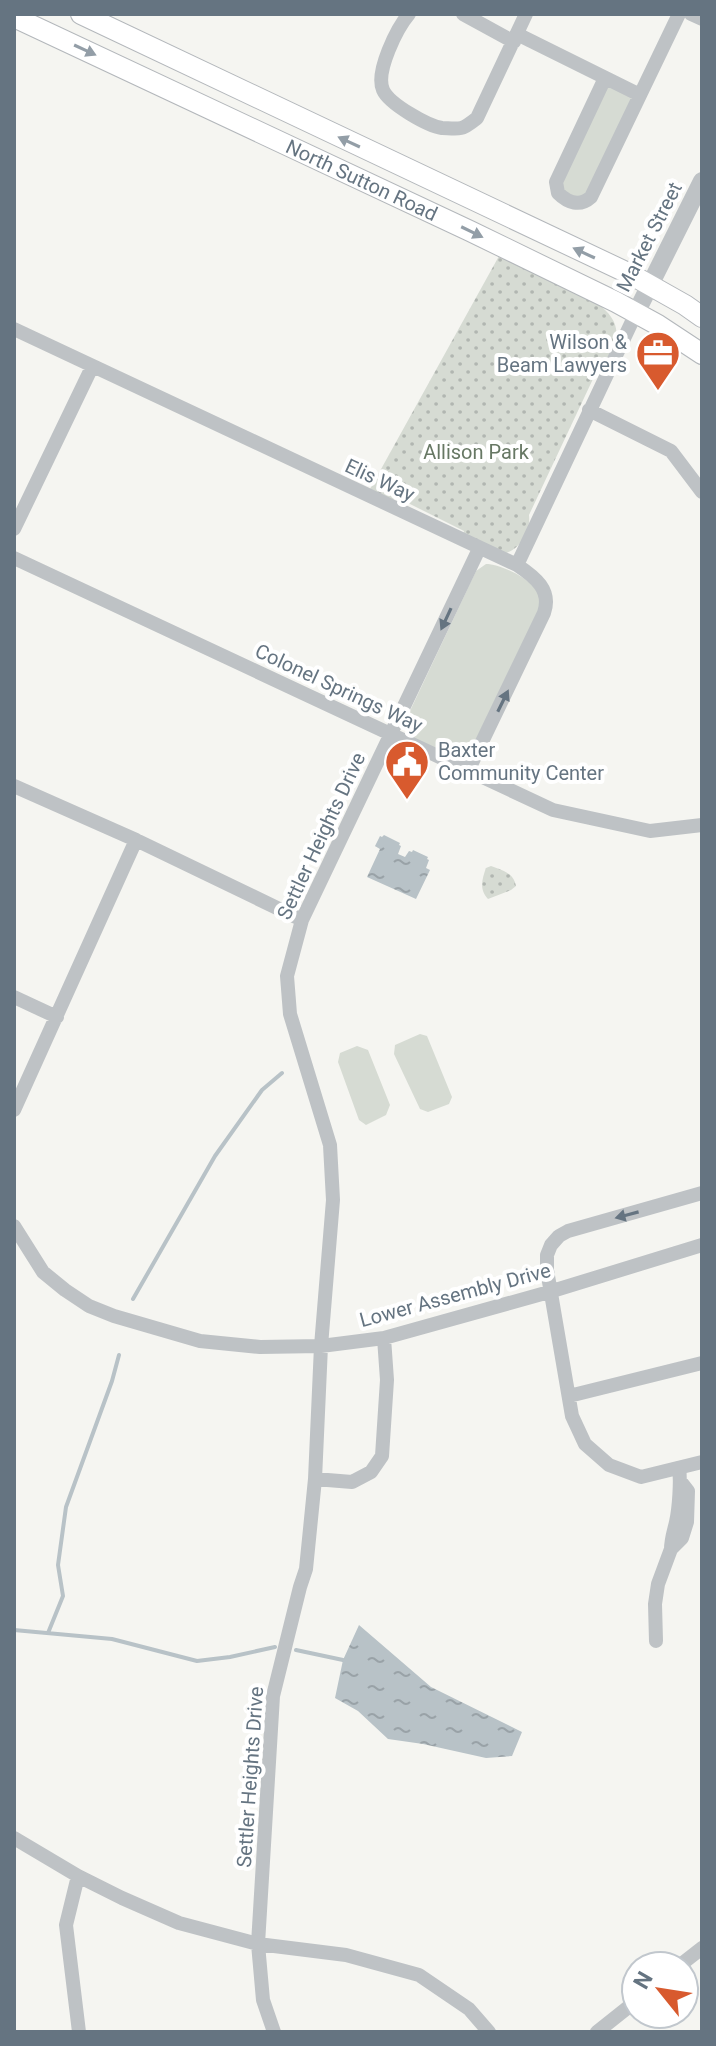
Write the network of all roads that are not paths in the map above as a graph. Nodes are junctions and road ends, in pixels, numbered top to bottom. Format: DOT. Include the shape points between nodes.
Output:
graph roads {
  1 [pos="81,14"];
  2 [pos="409,14"];
  3 [pos="463,14"];
  4 [pos="526,14"];
  5 [pos="679,14"];
  6 [pos="691,14"];
  7 [pos="14,17"];
  8 [pos="702,19"];
  9 [pos="515,38"];
  10 [pos="605,78"];
  11 [pos="640,95"];
  12 [pos="702,181"];
  13 [pos="650,284"];
  14 [pos="636,313"];
  15 [pos="702,317"];
  16 [pos="14,329"];
  17 [pos="702,354"];
  18 [pos="92,367"];
  19 [pos="589,410"];
  20 [pos="702,492"];
  21 [pos="14,529"];
  22 [pos="479,549"];
  23 [pos="14,558"];
  24 [pos="517,565"];
  25 [pos="391,735"];
  26 [pos="468,771"];
  27 [pos="14,786"];
  28 [pos="702,825"];
  29 [pos="136,840"];
  30 [pos="302,920"];
  31 [pos="14,997"];
  32 [pos="57,1017"];
  33 [pos="14,1110"];
  34 [pos="702,1193"];
  35 [pos="14,1226"];
  36 [pos="702,1245"];
  37 [pos="549,1292"];
  38 [pos="384,1338"];
  39 [pos="321,1346"];
  40 [pos="702,1363"];
  41 [pos="569,1396"];
  42 [pos="702,1462"];
  43 [pos="680,1475"];
  44 [pos="315,1479"];
  45 [pos="656,1641"];
  46 [pos="14,1838"];
  47 [pos="78,1876"];
  48 [pos="258,1944"];
  49 [pos="620,2014"];
  50 [pos="79,2032"];
  51 [pos="274,2032"];
  52 [pos="489,2032"];
  53 [pos="597,2032"];
  13 -- 1 [label="main road, North Sutton Road, one-way"];
  2 -- 9 [label="street" via="388,52 384,91 439,128 463,128 477,118"];
  3 -- 9 [label="street"];
  4 -- 9 [label="street"];
  5 -- 11 [label="street"];
  6 -- 8 [label="street"];
  7 -- 14 [label="main road, North Sutton Road, one-way"];
  9 -- 10 [label="street"];
  10 -- 11 [label="street"];
  10 -- 11 [label="street" via="556,182 558,193 573,203 591,197"];
  12 -- 13 [label="street, Market Street"];
  13 -- 14 [label="street, Market Street"];
  13 -- 15 [label="main road, North Sutton Road"];
  14 -- 17 [label="main road, North Sutton Road"];
  14 -- 19 [label="street"];
  16 -- 18 [label="street, Elis Way"];
  18 -- 21 [label="street"];
  18 -- 22 [label="street, Elis Way"];
  19 -- 20 [label="street" via="671,451"];
  19 -- 24 [label="street"];
  22 -- 24 [label="street, Elis Way"];
  22 -- 25 [label="street, Settler Heights Drive, one-way"];
  23 -- 25 [label="street, Colonel Springs Way"];
  26 -- 24 [label="street, Elis Way, one-way" via="547,605 541,584"];
  25 -- 26 [label="street, Colonel Springs Way"];
  25 -- 30 [label="street, Settler Heights Drive"];
  26 -- 28 [label="street, Colonel Springs Way" via="553,810 650,831"];
  27 -- 29 [label="street"];
  29 -- 30 [label="street"];
  29 -- 32 [label="street"];
  30 -- 39 [label="street, Settler Heights Drive" via="287,976 290,1014 330,1145 333,1200"];
  31 -- 32 [label="street"];
  32 -- 33 [label="street"];
  34 -- 37 [label="street, one-way" via="559,1236 547,1255"];
  35 -- 39 [label="street, Lower Assembly Drive" via="43,1272 101,1311 200,1341"];
  36 -- 37 [label="street, Lower Assembly Drive"];
  37 -- 38 [label="street, Lower Assembly Drive"];
  37 -- 41 [label="street"];
  38 -- 39 [label="street, Lower Assembly Drive"];
  38 -- 44 [label="street" via="382,1456 371,1472 352,1482"];
  39 -- 44 [label="street, Settler Heights Drive"];
  40 -- 41 [label="street"];
  41 -- 43 [label="street" via="585,1444 609,1465 641,1477"];
  42 -- 43 [label="street"];
  43 -- 45 [label="street" via="682,1520 658,1584"];
  44 -- 48 [label="street, Settler Heights Drive" via="306,1569 273,1696"];
  46 -- 47 [label="street"];
  47 -- 48 [label="street" via="179,1923"];
  47 -- 50 [label="street" via="66,1925"];
  48 -- 51 [label="street, Settler Heights Drive" via="263,2000"];
  48 -- 52 [label="street" via="346,1955 419,1975 469,2009"];
  49 -- 53 [label="street"];
}
